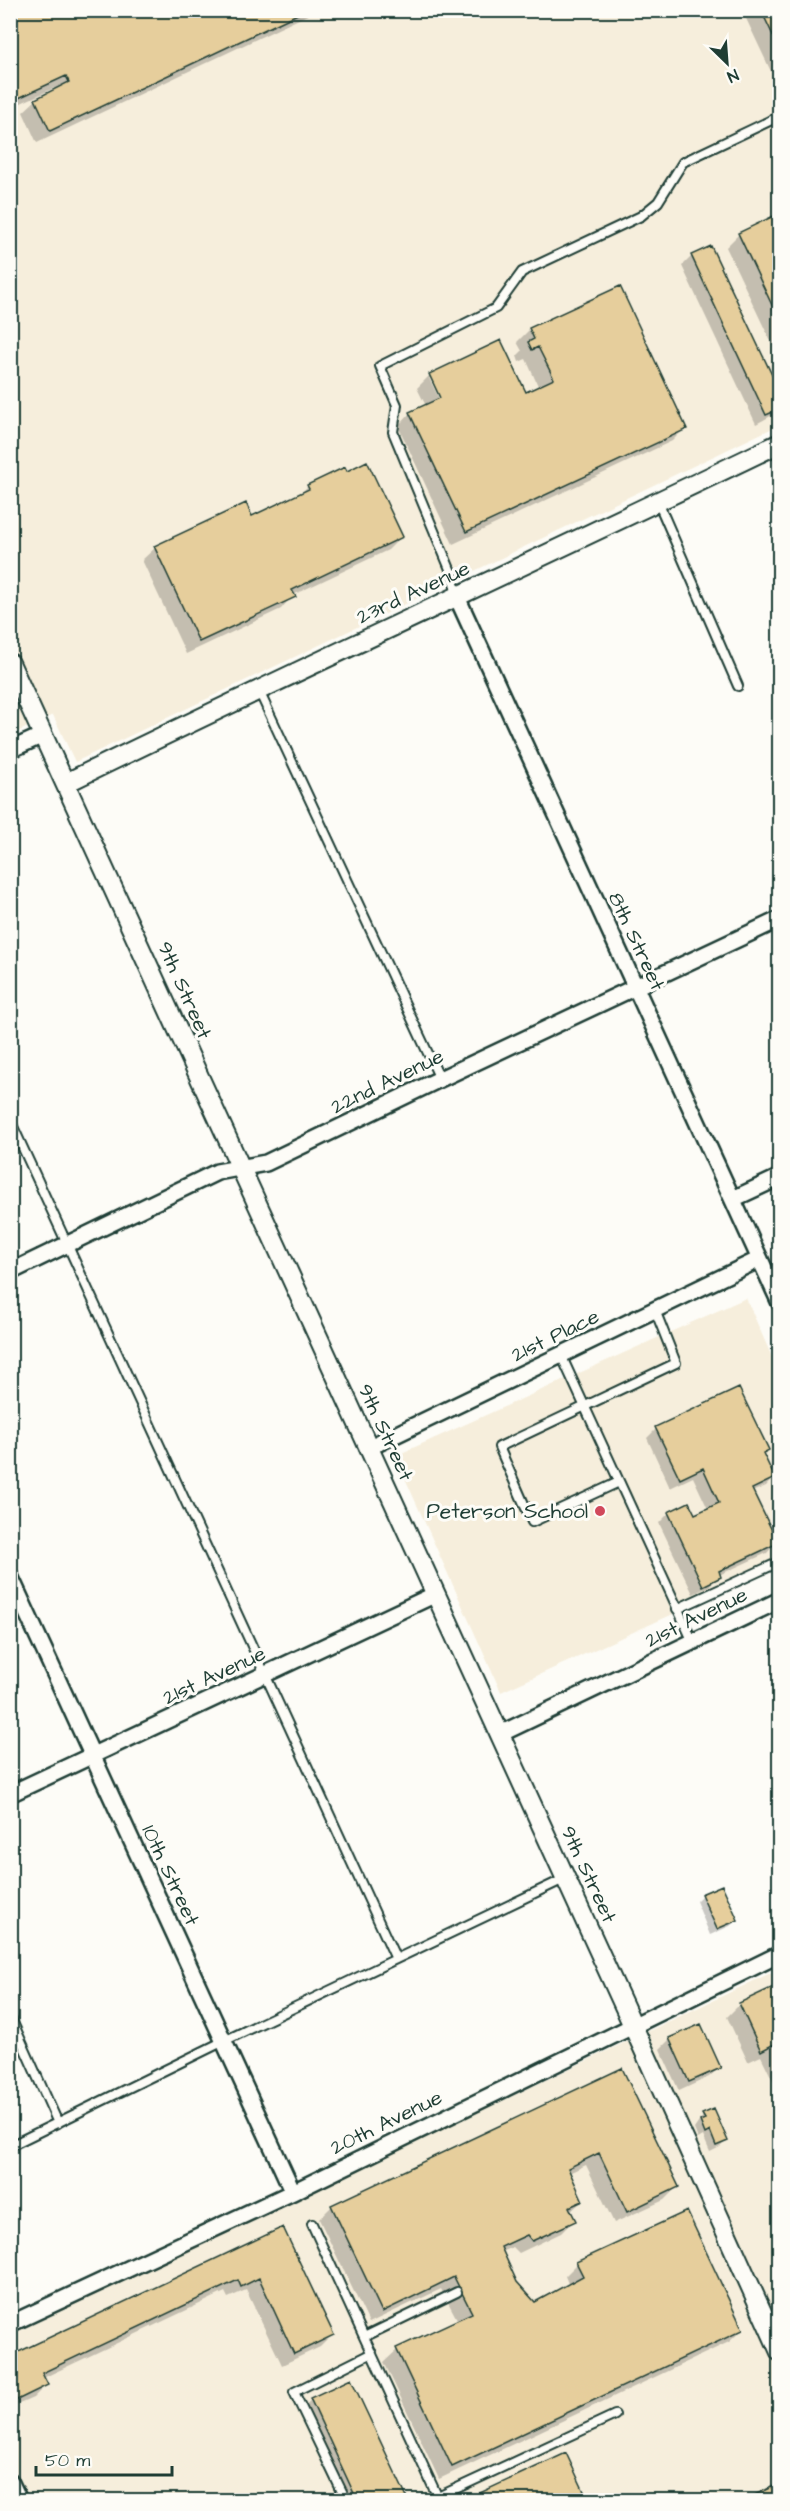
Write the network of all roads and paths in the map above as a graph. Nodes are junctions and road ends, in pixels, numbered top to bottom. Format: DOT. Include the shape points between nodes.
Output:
graph roads {
  1 [pos="780,116"];
  2 [pos="780,443"];
  3 [pos="658,502"];
  4 [pos="457,597"];
  5 [pos="10,663"];
  6 [pos="738,686"];
  7 [pos="258,689"];
  8 [pos="43,735"];
  9 [pos="10,750"];
  10 [pos="66,783"];
  11 [pos="780,919"];
  12 [pos="635,988"];
  13 [pos="440,1078"];
  14 [pos="10,1120"];
  15 [pos="241,1168"];
  16 [pos="780,1177"];
  17 [pos="733,1198"];
  18 [pos="68,1243"];
  19 [pos="760,1259"];
  20 [pos="10,1272"];
  21 [pos="780,1302"];
  22 [pos="655,1310"];
  23 [pos="561,1355"];
  24 [pos="584,1406"];
  25 [pos="368,1448"];
  26 [pos="619,1482"];
  27 [pos="780,1570"];
  28 [pos="10,1576"];
  29 [pos="436,1594"];
  30 [pos="780,1600"];
  31 [pos="677,1609"];
  32 [pos="693,1642"];
  33 [pos="266,1675"];
  34 [pos="500,1734"];
  35 [pos="93,1756"];
  36 [pos="10,1794"];
  37 [pos="566,1878"];
  38 [pos="780,1954"];
  39 [pos="396,1959"];
  40 [pos="10,2016"];
  41 [pos="632,2024"];
  42 [pos="224,2041"];
  43 [pos="58,2123"];
  44 [pos="10,2146"];
  45 [pos="293,2192"];
  46 [pos="312,2224"];
  47 [pos="457,2292"];
  48 [pos="10,2324"];
  49 [pos="364,2337"];
  50 [pos="780,2352"];
  51 [pos="372,2353"];
  52 [pos="615,2415"];
  53 [pos="10,2481"];
  54 [pos="439,2499"];
  55 [pos="19,2500"];
  56 [pos="346,2500"];
  1 -- 4 [label="lane" via="683,162 658,202 642,216 522,272 496,308 380,366 397,405 393,432 452,574"];
  2 -- 3 [label="street, 23rd Avenue"];
  3 -- 4 [label="street, 23rd Avenue"];
  3 -- 6 [label="lane"];
  4 -- 7 [label="street, 23rd Avenue"];
  4 -- 12 [label="street, 8th Street"];
  5 -- 8 [label="street, 9th Street"];
  7 -- 10 [label="street, 23rd Avenue"];
  7 -- 13 [label="lane"];
  8 -- 9 [label="street"];
  8 -- 10 [label="street, 9th Street"];
  10 -- 15 [label="street, 9th Street"];
  11 -- 12 [label="street, 22nd Avenue"];
  12 -- 13 [label="street, 22nd Avenue"];
  12 -- 17 [label="street, 8th Street"];
  13 -- 15 [label="street, 22nd Avenue" via="266,1163"];
  14 -- 18 [label="lane"];
  15 -- 18 [label="street, 22nd Avenue" via="217,1172"];
  15 -- 25 [label="street, 9th Street"];
  16 -- 17 [label="street"];
  17 -- 19 [label="street, 8th Street"];
  18 -- 20 [label="street, 22nd Avenue"];
  18 -- 33 [label="lane"];
  19 -- 21 [label="street, 8th Street"];
  19 -- 22 [label="street, 21st Place"];
  22 -- 23 [label="street, 21st Place"];
  22 -- 24 [label="lane" via="676,1363"];
  23 -- 24 [label="lane"];
  23 -- 25 [label="street, 21st Place"];
  24 -- 26 [label="lane"];
  24 -- 26 [label="lane" via="499,1447 532,1522"];
  25 -- 29 [label="street, 9th Street"];
  26 -- 31 [label="lane"];
  27 -- 31 [label="lane" via="777,1563"];
  28 -- 35 [label="street, 10th Street"];
  29 -- 33 [label="street, 21st Avenue"];
  29 -- 34 [label="street, 9th Street"];
  30 -- 32 [label="street, 21st Avenue"];
  31 -- 32 [label="lane"];
  32 -- 34 [label="street, 21st Avenue"];
  33 -- 35 [label="street, 21st Avenue"];
  33 -- 39 [label="lane"];
  34 -- 37 [label="street, 9th Street"];
  35 -- 36 [label="street, 21st Avenue"];
  35 -- 42 [label="street, 10th Street"];
  37 -- 39 [label="lane"];
  37 -- 41 [label="street, 9th Street"];
  38 -- 41 [label="street, 20th Avenue"];
  39 -- 42 [label="lane"];
  40 -- 43 [label="lane"];
  41 -- 45 [label="street, 20th Avenue"];
  41 -- 50 [label="street, 9th Street"];
  42 -- 43 [label="lane"];
  42 -- 45 [label="street, 10th Street"];
  43 -- 44 [label="lane"];
  45 -- 48 [label="street, 20th Avenue"];
  46 -- 49 [label="lane"];
  47 -- 49 [label="lane"];
  49 -- 51 [label="lane"];
  51 -- 54 [label="lane"];
  51 -- 56 [label="lane" via="294,2392"];
  52 -- 54 [label="lane"];
  53 -- 55 [label="street"];
}
